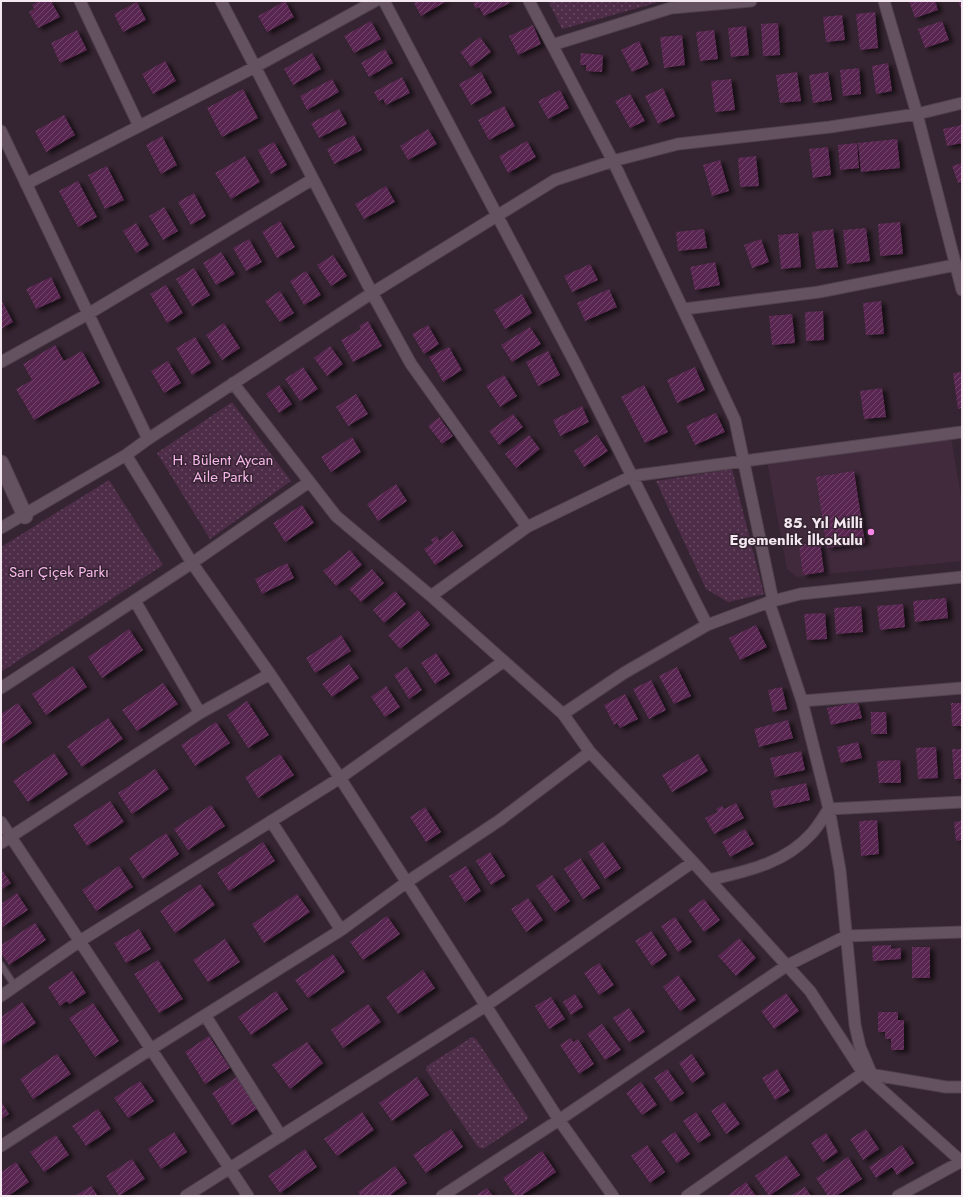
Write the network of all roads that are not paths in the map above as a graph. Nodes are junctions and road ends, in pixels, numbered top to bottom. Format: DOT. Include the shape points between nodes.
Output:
graph roads {
  1 [pos="80,1"];
  2 [pos="221,1"];
  3 [pos="375,1"];
  4 [pos="384,1"];
  5 [pos="529,1"];
  6 [pos="751,1"];
  7 [pos="884,1"];
  8 [pos="670,4"];
  9 [pos="552,45"];
  10 [pos="255,67"];
  11 [pos="962,103"];
  12 [pos="917,114"];
  13 [pos="139,126"];
  14 [pos="1,131"];
  15 [pos="613,161"];
  16 [pos="313,179"];
  17 [pos="26,184"];
  18 [pos="499,215"];
  19 [pos="955,265"];
  20 [pos="962,290"];
  21 [pos="372,293"];
  22 [pos="684,309"];
  23 [pos="88,314"];
  24 [pos="1,362"];
  25 [pos="233,383"];
  26 [pos="962,432"];
  27 [pos="148,439"];
  28 [pos="126,456"];
  29 [pos="744,460"];
  30 [pos="1,463"];
  31 [pos="632,476"];
  32 [pos="309,482"];
  33 [pos="25,516"];
  34 [pos="527,527"];
  35 [pos="1,528"];
  36 [pos="192,563"];
  37 [pos="962,577"];
  38 [pos="431,596"];
  39 [pos="135,601"];
  40 [pos="771,602"];
  41 [pos="708,625"];
  42 [pos="504,661"];
  43 [pos="270,674"];
  44 [pos="1,688"];
  45 [pos="962,688"];
  46 [pos="802,701"];
  47 [pos="200,713"];
  48 [pos="563,714"];
  49 [pos="590,752"];
  50 [pos="340,778"];
  51 [pos="962,802"];
  52 [pos="829,809"];
  53 [pos="271,821"];
  54 [pos="1,822"];
  55 [pos="11,837"];
  56 [pos="1,843"];
  57 [pos="693,862"];
  58 [pos="709,880"];
  59 [pos="407,882"];
  60 [pos="341,930"];
  61 [pos="962,932"];
  62 [pos="846,936"];
  63 [pos="80,941"];
  64 [pos="1,965"];
  65 [pos="786,966"];
  66 [pos="15,986"];
  67 [pos="1,996"];
  68 [pos="487,1006"];
  69 [pos="205,1015"];
  70 [pos="151,1049"];
  71 [pos="868,1074"];
  72 [pos="962,1087"];
  73 [pos="560,1120"];
  74 [pos="282,1136"];
  75 [pos="1,1146"];
  76 [pos="962,1162"];
  77 [pos="231,1168"];
  78 [pos="186,1196"];
  79 [pos="248,1196"];
  80 [pos="442,1196"];
  81 [pos="612,1196"];
  82 [pos="687,1196"];
  83 [pos="898,1196"];
  1 -- 13 [label="street"];
  2 -- 10 [label="street"];
  3 -- 10 [label="street"];
  4 -- 18 [label="street"];
  5 -- 9 [label="street"];
  6 -- 8 [label="street"];
  7 -- 12 [label="street"];
  8 -- 9 [label="street"];
  9 -- 15 [label="street"];
  10 -- 13 [label="street"];
  10 -- 16 [label="street"];
  11 -- 12 [label="street"];
  12 -- 15 [label="street" via="830,127 678,144"];
  12 -- 19 [label="street"];
  13 -- 17 [label="street"];
  14 -- 17 [label="street"];
  15 -- 18 [label="street" via="555,180"];
  15 -- 22 [label="street"];
  16 -- 21 [label="street"];
  16 -- 23 [label="street"];
  17 -- 23 [label="street"];
  18 -- 21 [label="street"];
  18 -- 31 [label="street"];
  19 -- 20 [label="street"];
  19 -- 22 [label="street" via="819,292"];
  21 -- 25 [label="street"];
  21 -- 34 [label="street" via="411,364"];
  22 -- 29 [label="street" via="735,420"];
  23 -- 24 [label="street"];
  23 -- 27 [label="street"];
  25 -- 27 [label="street"];
  25 -- 32 [label="street"];
  26 -- 29 [label="street"];
  27 -- 28 [label="street"];
  28 -- 33 [label="street"];
  28 -- 36 [label="street"];
  29 -- 31 [label="street"];
  29 -- 40 [label="street"];
  30 -- 33 [label="main road"];
  31 -- 34 [label="street"];
  31 -- 41 [label="street"];
  32 -- 36 [label="street"];
  32 -- 38 [label="street" via="336,516"];
  33 -- 35 [label="street"];
  34 -- 38 [label="street"];
  36 -- 39 [label="street"];
  36 -- 43 [label="street"];
  37 -- 40 [label="street" via="800,594"];
  38 -- 42 [label="street"];
  39 -- 44 [label="street"];
  39 -- 47 [label="street"];
  40 -- 41 [label="street"];
  40 -- 46 [label="street"];
  41 -- 48 [label="street" via="624,673"];
  42 -- 48 [label="street"];
  42 -- 50 [label="street"];
  43 -- 47 [label="street"];
  43 -- 50 [label="street"];
  45 -- 46 [label="street"];
  46 -- 52 [label="street"];
  47 -- 55 [label="street"];
  48 -- 49 [label="street"];
  49 -- 57 [label="street"];
  49 -- 59 [label="street" via="500,820"];
  50 -- 53 [label="street"];
  50 -- 59 [label="street"];
  51 -- 52 [label="street"];
  52 -- 58 [label="street" via="811,834 768,865"];
  52 -- 62 [label="street" via="840,870"];
  53 -- 60 [label="street"];
  53 -- 63 [label="street"];
  54 -- 55 [label="street"];
  55 -- 56 [label="street"];
  55 -- 63 [label="street"];
  57 -- 58 [label="street"];
  57 -- 68 [label="street"];
  58 -- 65 [label="street"];
  59 -- 60 [label="street"];
  59 -- 68 [label="street"];
  60 -- 69 [label="street"];
  61 -- 62 [label="street"];
  62 -- 65 [label="street"];
  62 -- 71 [label="street" via="855,1026"];
  63 -- 66 [label="street"];
  63 -- 70 [label="street"];
  64 -- 66 [label="lane"];
  65 -- 71 [label="street" via="810,991"];
  65 -- 73 [label="street"];
  66 -- 67 [label="street"];
  68 -- 73 [label="street"];
  68 -- 74 [label="street"];
  69 -- 70 [label="street"];
  69 -- 74 [label="street"];
  70 -- 75 [label="street"];
  70 -- 77 [label="street"];
  71 -- 72 [label="street" via="946,1087"];
  71 -- 76 [label="street"];
  71 -- 82 [label="street"];
  73 -- 80 [label="street"];
  73 -- 81 [label="street"];
  74 -- 77 [label="street"];
  76 -- 83 [label="street"];
  77 -- 78 [label="street"];
  77 -- 79 [label="street"];
}
